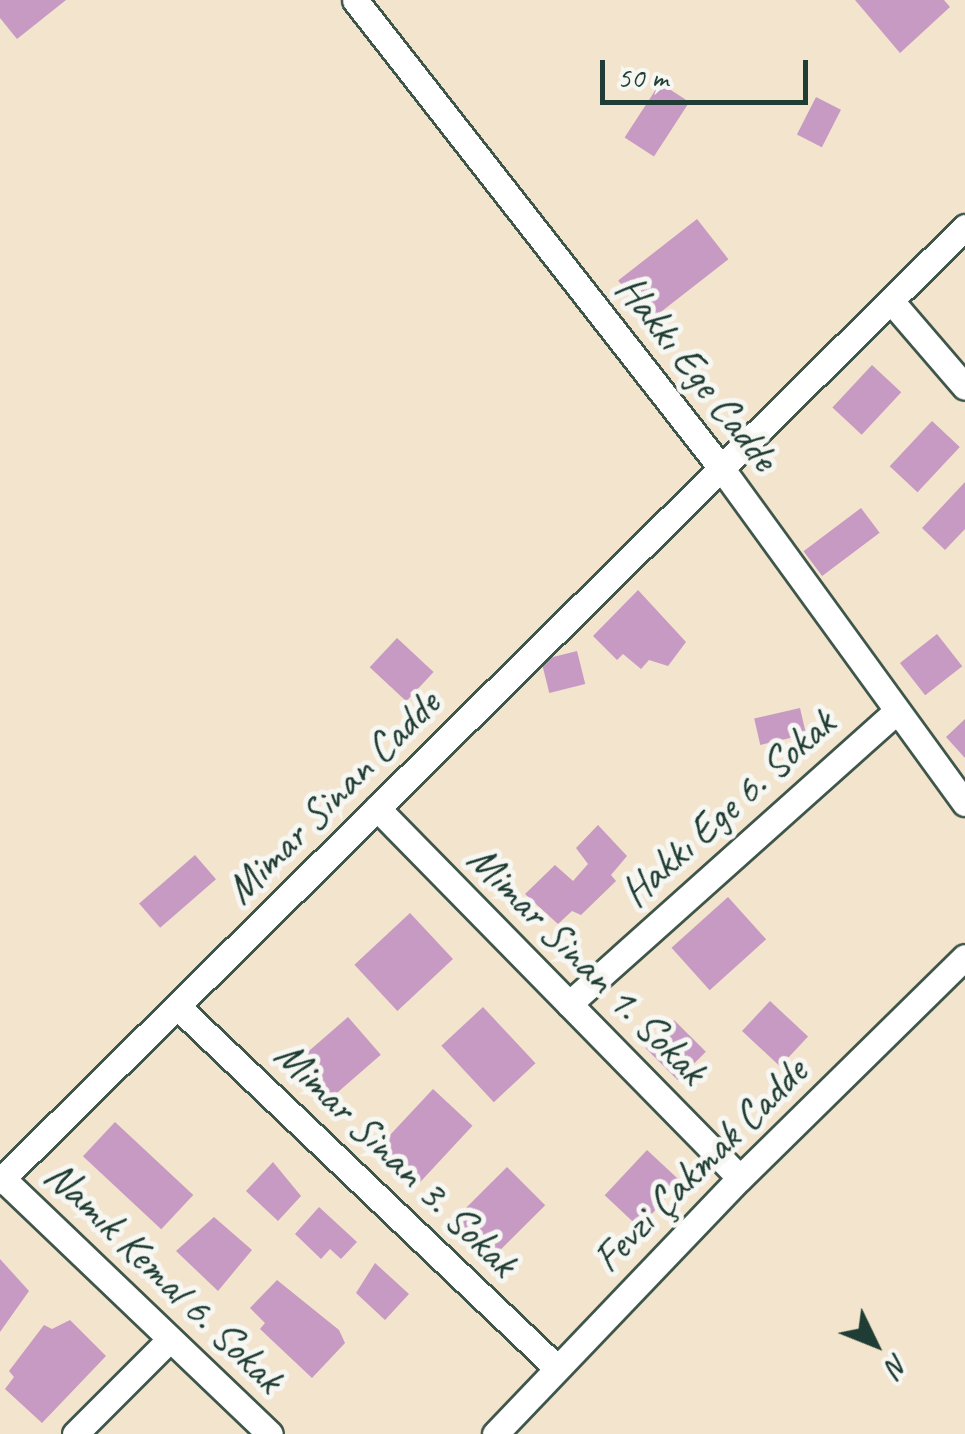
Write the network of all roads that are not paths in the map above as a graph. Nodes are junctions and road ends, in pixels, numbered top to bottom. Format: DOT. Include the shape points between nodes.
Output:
graph roads {
  1 [pos="354,0"];
  2 [pos="965,228"];
  3 [pos="891,301"];
  4 [pos="965,387"];
  5 [pos="722,468"];
  6 [pos="896,712"];
  7 [pos="965,803"];
  8 [pos="376,808"];
  9 [pos="965,958"];
  10 [pos="569,1004"];
  11 [pos="179,1008"];
  12 [pos="740,1178"];
  13 [pos="1,1179"];
  14 [pos="170,1338"];
  15 [pos="557,1368"];
  16 [pos="76,1434"];
  17 [pos="270,1434"];
  18 [pos="496,1434"];
  1 -- 5 [label="street, Hakkı Ege Cadde"];
  2 -- 3 [label="street, Mimar Sinan Cadde"];
  3 -- 4 [label="street"];
  3 -- 5 [label="street, Mimar Sinan Cadde"];
  5 -- 6 [label="street, Hakkı Ege Cadde"];
  5 -- 8 [label="street, Mimar Sinan Cadde"];
  6 -- 7 [label="street, Hakkı Ege Cadde"];
  6 -- 10 [label="street, Hakkı Ege 6. Sokak"];
  8 -- 10 [label="street, Mimar Sinan 1. Sokak"];
  8 -- 11 [label="street, Mimar Sinan Cadde"];
  9 -- 12 [label="street, Fevzi Çakmak Cadde"];
  10 -- 12 [label="street, Mimar Sinan 1. Sokak"];
  11 -- 13 [label="street, Mimar Sinan Cadde"];
  11 -- 15 [label="street, Mimar Sinan 3. Sokak"];
  12 -- 15 [label="street, Fevzi Çakmak Cadde"];
  13 -- 14 [label="street, Namık Kemal 6. Sokak"];
  14 -- 16 [label="street"];
  14 -- 17 [label="street, Namık Kemal 6. Sokak"];
  15 -- 18 [label="street, Fevzi Çakmak Cadde"];
}
